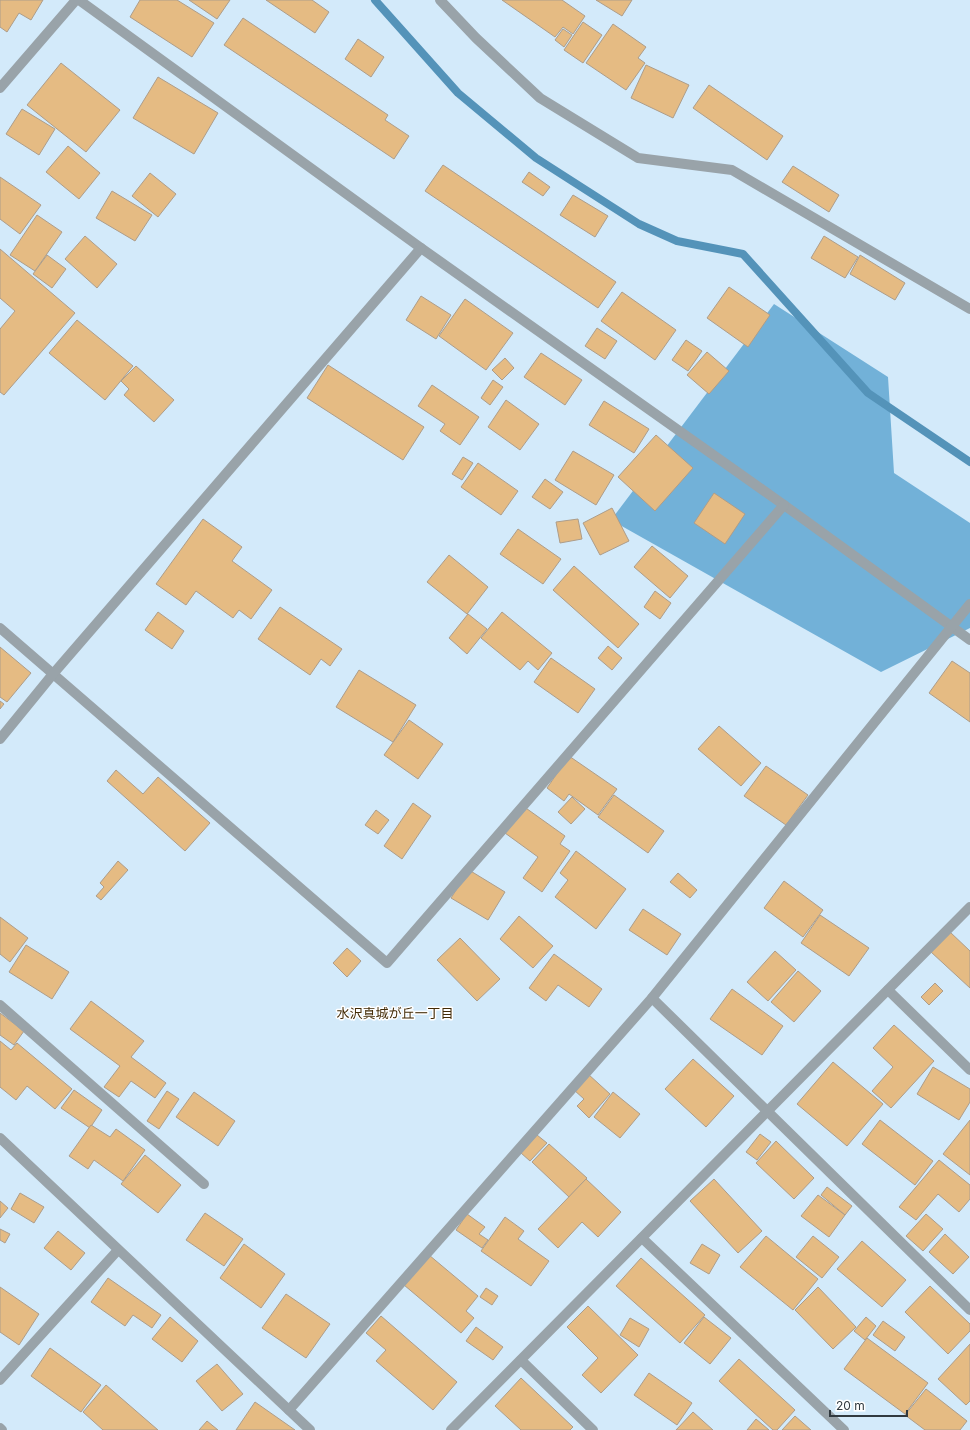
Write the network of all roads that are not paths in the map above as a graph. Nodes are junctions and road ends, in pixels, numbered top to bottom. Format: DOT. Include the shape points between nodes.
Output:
graph roads {
  1 [pos="77,0"];
  2 [pos="440,0"];
  3 [pos="0,88"];
  4 [pos="421,248"];
  5 [pos="970,309"];
  6 [pos="784,505"];
  7 [pos="970,604"];
  8 [pos="953,627"];
  9 [pos="0,628"];
  10 [pos="970,640"];
  11 [pos="52,674"];
  12 [pos="0,738"];
  13 [pos="970,907"];
  14 [pos="888,990"];
  15 [pos="652,998"];
  16 [pos="0,1005"];
  17 [pos="970,1070"];
  18 [pos="767,1112"];
  19 [pos="0,1138"];
  20 [pos="204,1184"];
  21 [pos="642,1238"];
  22 [pos="118,1250"];
  23 [pos="970,1310"];
  24 [pos="521,1360"];
  25 [pos="0,1380"];
  26 [pos="289,1410"];
  27 [pos="310,1430"];
  28 [pos="452,1430"];
  29 [pos="594,1430"];
  30 [pos="844,1430"];
  1 -- 3 [label="street"];
  1 -- 4 [label="street"];
  2 -- 5 [label="street" via="540,98 638,158 732,170"];
  4 -- 6 [label="street"];
  4 -- 11 [label="street"];
  6 -- 8 [label="street"];
  6 -- 11 [label="street" via="387,963"];
  7 -- 8 [label="street"];
  8 -- 10 [label="street"];
  8 -- 15 [label="street"];
  9 -- 11 [label="street"];
  11 -- 12 [label="street"];
  13 -- 14 [label="street"];
  14 -- 17 [label="street"];
  14 -- 18 [label="street"];
  15 -- 18 [label="street"];
  15 -- 26 [label="street"];
  16 -- 20 [label="street"];
  18 -- 21 [label="street"];
  18 -- 23 [label="street"];
  19 -- 22 [label="street"];
  21 -- 24 [label="street"];
  21 -- 30 [label="street"];
  22 -- 25 [label="street"];
  22 -- 26 [label="street"];
  24 -- 28 [label="street"];
  24 -- 29 [label="street"];
  26 -- 27 [label="street"];
}
